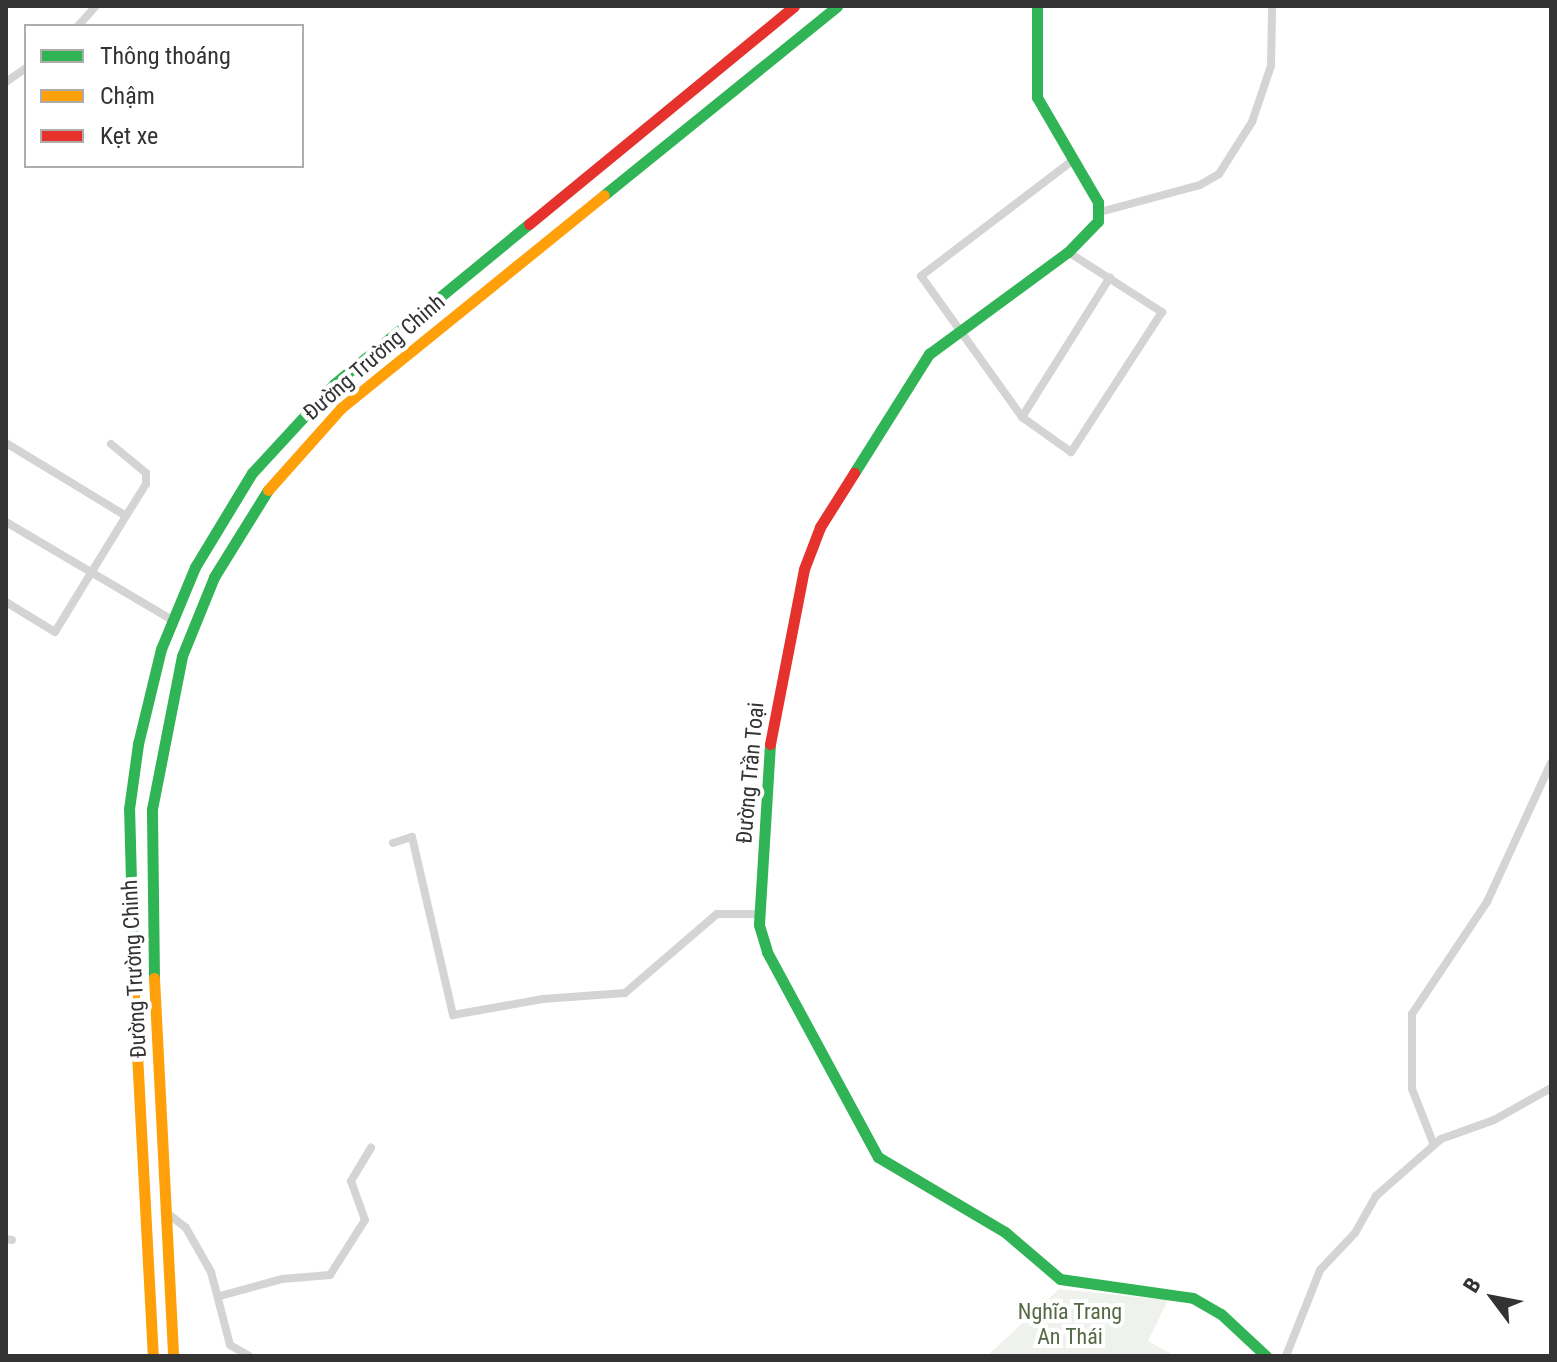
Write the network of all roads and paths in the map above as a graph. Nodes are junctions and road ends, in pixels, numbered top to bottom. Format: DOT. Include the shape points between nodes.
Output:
graph roads {
  1 [pos="96,6"];
  2 [pos="794,6"];
  3 [pos="837,6"];
  4 [pos="1037,6"];
  5 [pos="1260,6"];
  6 [pos="1272,10"];
  7 [pos="80,24"];
  8 [pos="24,69"];
  9 [pos="6,82"];
  10 [pos="1073,160"];
  11 [pos="1100,212"];
  12 [pos="1068,252"];
  13 [pos="1110,277"];
  14 [pos="956,330"];
  15 [pos="332,386"];
  16 [pos="347,402"];
  17 [pos="1022,417"];
  18 [pos="6,443"];
  19 [pos="111,444"];
  20 [pos="126,516"];
  21 [pos="6,522"];
  22 [pos="90,574"];
  23 [pos="6,602"];
  24 [pos="171,619"];
  25 [pos="146,706"];
  26 [pos="169,710"];
  27 [pos="1551,763"];
  28 [pos="393,843"];
  29 [pos="760,914"];
  30 [pos="1551,1088"];
  31 [pos="1434,1145"];
  32 [pos="371,1148"];
  33 [pos="167,1213"];
  34 [pos="220,1296"];
  35 [pos="153,1356"];
  36 [pos="173,1356"];
  37 [pos="249,1356"];
  38 [pos="1266,1356"];
  39 [pos="1286,1356"];
  1 -- 7 [label="street"];
  2 -- 15 [label="main road, Đường Trường Chinh"];
  3 -- 16 [label="main road, Đường Trường Chinh"];
  4 -- 10 [label="main road" via="1037,97"];
  5 -- 6 [label="street"];
  6 -- 11 [label="street" via="1275,48 1264,89 1252,122 1219,174 1200,185"];
  8 -- 9 [label="street"];
  10 -- 11 [label="main road"];
  10 -- 14 [label="street" via="923,272 922,280"];
  11 -- 12 [label="main road, Đường Trần Toại" via="1090,232"];
  12 -- 13 [label="street"];
  12 -- 14 [label="main road, Đường Trần Toại"];
  13 -- 17 [label="street"];
  13 -- 17 [label="street" via="1159,306 1158,323 1078,447 1066,450"];
  14 -- 17 [label="street"];
  14 -- 29 [label="main road, Đường Trần Toại" via="908,380 810,549 771,723"];
  15 -- 16 [label="main road"];
  15 -- 24 [label="main road, Đường Trường Chinh" via="235,496"];
  16 -- 26 [label="main road, Đường Trường Chinh" via="286,466 238,533 193,627"];
  18 -- 20 [label="street"];
  19 -- 20 [label="street" via="146,473 146,484"];
  20 -- 22 [label="street"];
  21 -- 22 [label="street"];
  22 -- 23 [label="street" via="55,632"];
  22 -- 24 [label="street"];
  24 -- 25 [label="main road, Đường Trường Chinh"];
  25 -- 26 [label="main road"];
  25 -- 35 [label="main road, Đường Trường Chinh" via="129,809 128,878"];
  26 -- 33 [label="main road, Đường Trường Chinh" via="152,809 149,881"];
  27 -- 31 [label="street" via="1487,902 1412,1014 1412,1089"];
  28 -- 29 [label="street" via="412,837 453,1015 543,999 625,993 717,914"];
  29 -- 38 [label="main road, Đường Trần Toại" via="767,952 878,1157 1005,1232 1060,1279 1193,1298 1221,1314"];
  30 -- 31 [label="street"];
  31 -- 39 [label="street" via="1376,1196 1355,1233 1320,1270"];
  32 -- 34 [label="street" via="351,1181 365,1220 330,1275 282,1279"];
  33 -- 34 [label="street" via="201,1252"];
  33 -- 36 [label="main road, Đường Trường Chinh"];
  34 -- 37 [label="street" via="230,1345"];
}
